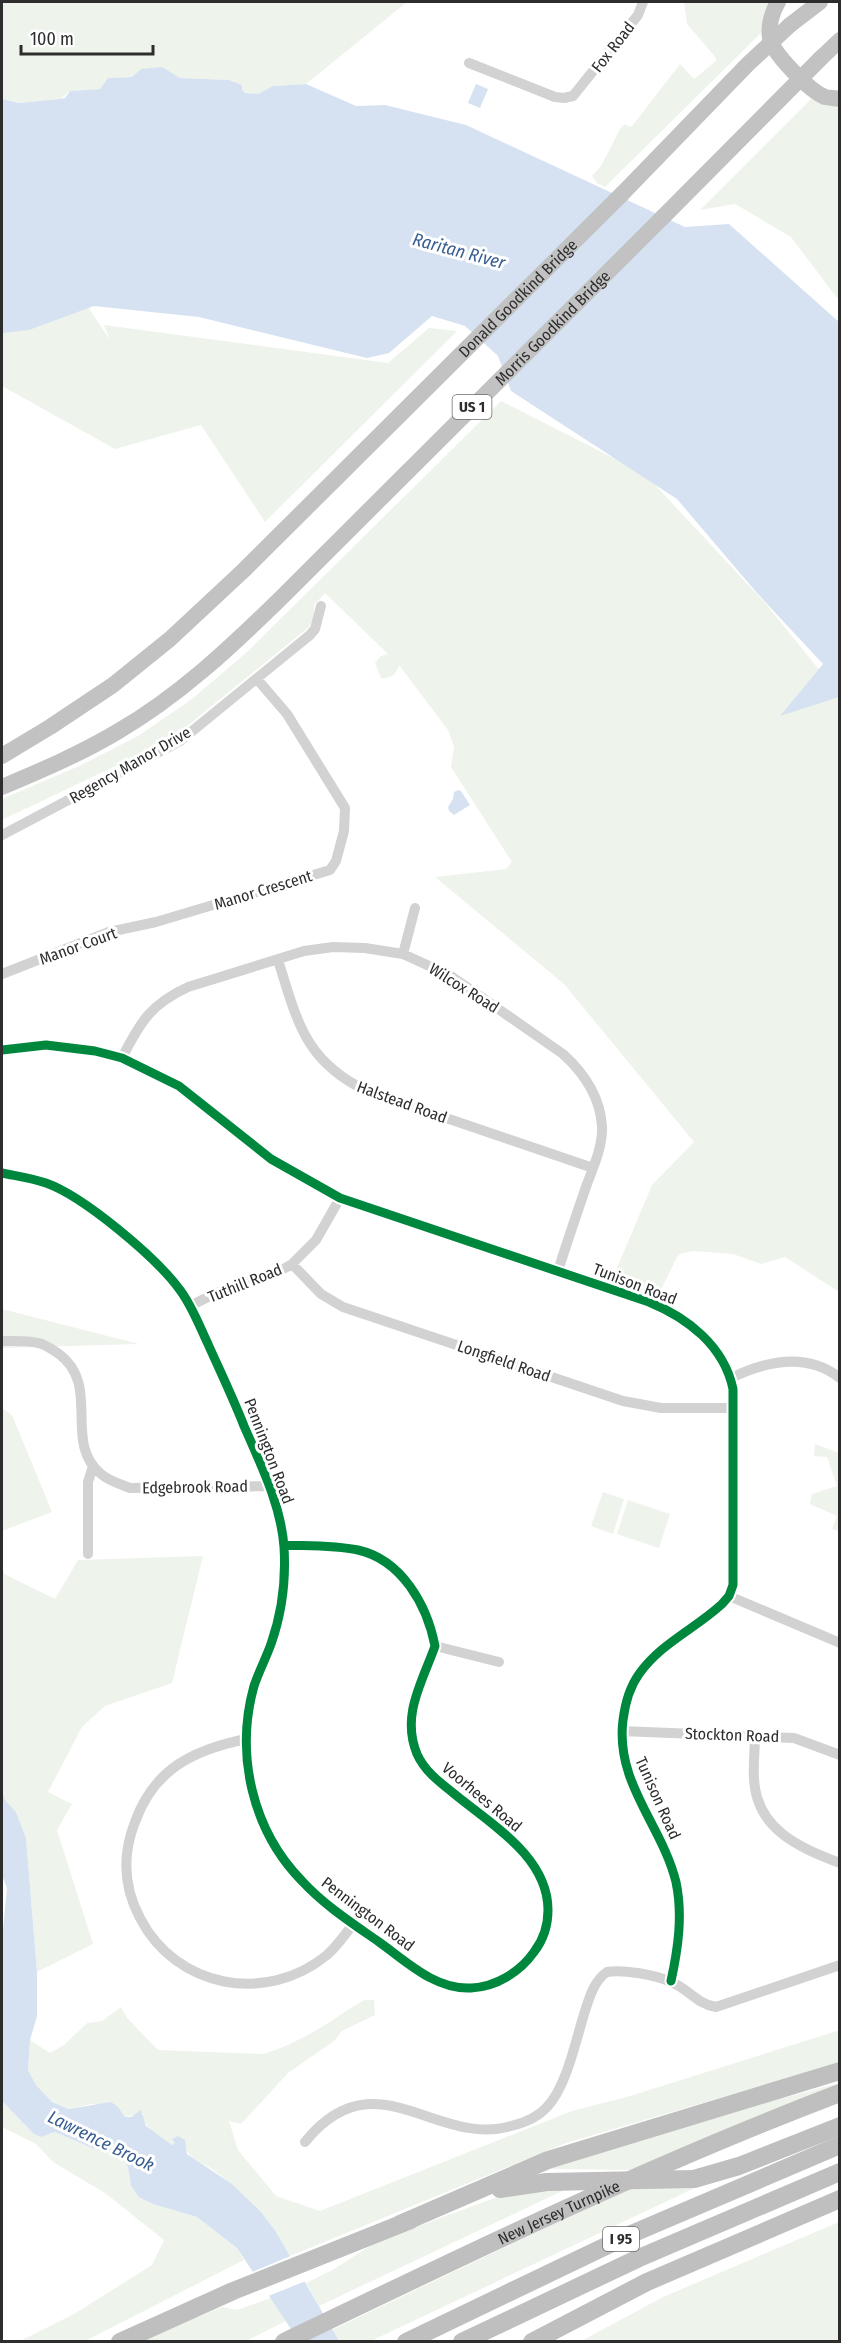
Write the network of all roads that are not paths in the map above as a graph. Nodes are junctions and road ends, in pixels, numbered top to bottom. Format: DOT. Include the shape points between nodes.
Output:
graph roads {
  1 [pos="643,2"];
  2 [pos="778,2"];
  3 [pos="820,2"];
  4 [pos="840,40"];
  5 [pos="469,63"];
  6 [pos="840,99"];
  7 [pos="321,606"];
  8 [pos="257,679"];
  9 [pos="2,756"];
  10 [pos="2,788"];
  11 [pos="2,835"];
  12 [pos="415,908"];
  13 [pos="156,922"];
  14 [pos="403,954"];
  15 [pos="278,960"];
  16 [pos="2,974"];
  17 [pos="2,1050"];
  18 [pos="122,1058"];
  19 [pos="593,1168"];
  20 [pos="2,1173"];
  21 [pos="340,1198"];
  22 [pos="292,1264"];
  23 [pos="558,1271"];
  24 [pos="190,1306"];
  25 [pos="2,1341"];
  26 [pos="731,1378"];
  27 [pos="840,1378"];
  28 [pos="734,1408"];
  29 [pos="93,1466"];
  30 [pos="270,1486"];
  31 [pos="284,1545"];
  32 [pos="88,1554"];
  33 [pos="729,1596"];
  34 [pos="840,1643"];
  35 [pos="435,1646"];
  36 [pos="499,1662"];
  37 [pos="621,1731"];
  38 [pos="755,1736"];
  39 [pos="246,1739"];
  40 [pos="840,1755"];
  41 [pos="840,1863"];
  42 [pos="353,1924"];
  43 [pos="533,1955"];
  44 [pos="840,1965"];
  45 [pos="671,1981"];
  46 [pos="840,2071"];
  47 [pos="840,2093"];
  48 [pos="840,2126"];
  49 [pos="305,2142"];
  50 [pos="840,2145"];
  51 [pos="840,2172"];
  52 [pos="840,2199"];
  53 [pos="400,2224"];
  54 [pos="120,2342"];
  55 [pos="284,2342"];
  56 [pos="406,2342"];
  57 [pos="462,2342"];
  58 [pos="532,2342"];
  1 -- 5 [label="street, Fox Road" via="638,15 573,96 555,97"];
  2 -- 6 [label="highway" via="770,25 770,39 776,52 812,88 824,96"];
  3 -- 9 [label="highway, Donald Goodkind Bridge / US 1, bridge" via="748,64 622,194 170,639 113,685"];
  4 -- 10 [label="highway, Morris Goodkind Bridge / US 1, bridge" via="222,655 188,684 117,732"];
  7 -- 8 [label="street, Regency Manor Drive" via="310,635"];
  8 -- 11 [label="street, Regency Manor Drive" via="180,741"];
  8 -- 13 [label="street, Manor Crescent" via="287,714 345,808 336,861 330,870"];
  12 -- 14 [label="street"];
  13 -- 16 [label="street, Manor Court" via="109,932"];
  14 -- 15 [label="street, Wilcox Road" via="333,948 304,951"];
  14 -- 19 [label="street, Wilcox Road" via="451,976 580,1070 599,1108 602,1127"];
  15 -- 18 [label="street, Wilcox Road" via="188,987 162,1001 143,1019"];
  15 -- 19 [label="street, Halstead Road" via="307,1041 350,1083"];
  17 -- 18 [label="street, Tunison Road" via="46,1045"];
  18 -- 21 [label="street, Tunison Road" via="179,1086 271,1159"];
  19 -- 23 [label="street, Wilcox Road"];
  20 -- 24 [label="street, Pennington Road" via="48,1184 88,1206 166,1273"];
  21 -- 22 [label="street, Tuthill Road" via="316,1240"];
  21 -- 23 [label="street, Tunison Road"];
  22 -- 24 [label="street, Tuthill Road"];
  22 -- 28 [label="street, Longfield Road" via="321,1294 344,1307 623,1401 661,1408"];
  23 -- 26 [label="street, Tunison Road" via="673,1313 705,1337"];
  24 -- 30 [label="street, Pennington Road"];
  25 -- 29 [label="street" via="38,1343 72,1365 80,1381 82,1437"];
  26 -- 27 [label="street" via="794,1360 823,1368"];
  26 -- 28 [label="street, Tunison Road"];
  28 -- 33 [label="street, Tunison Road" via="735,1574"];
  29 -- 30 [label="street, Edgebrook Road" via="107,1478 130,1488"];
  29 -- 32 [label="street" via="88,1482"];
  30 -- 31 [label="street, Pennington Road"];
  31 -- 35 [label="street" via="341,1547 387,1562 417,1597"];
  31 -- 39 [label="street, Pennington Road" via="282,1604 255,1682"];
  33 -- 34 [label="street"];
  33 -- 37 [label="street, Tunison Road" via="662,1648 640,1672 627,1698"];
  35 -- 36 [label="street"];
  35 -- 43 [label="street, Voorhees Road" via="411,1710 413,1743 418,1758 432,1776 520,1848 537,1872 545,1887 548,1920"];
  37 -- 38 [label="street, Stockton Road"];
  37 -- 45 [label="street, Tunison Road" via="624,1764 676,1882 679,1930"];
  38 -- 40 [label="street, Stockton Road" via="794,1738"];
  38 -- 41 [label="street" via="756,1793 768,1820 792,1842"];
  39 -- 42 [label="street, Pennington Road" via="254,1797 275,1845 302,1882"];
  39 -- 42 [label="street" via="212,1747 181,1762 155,1784 138,1812 126,1850 125,1871 135,1909 147,1932 160,1949 195,1973 216,1980 260,1984 310,1966 333,1948"];
  42 -- 43 [label="street, Pennington Road" via="425,1975 458,1988 490,1985 521,1968"];
  44 -- 45 [label="street" via="716,2007 694,1999"];
  45 -- 49 [label="street" via="613,1971 600,1976 555,2097 536,2117 511,2127 478,2130 372,2104 342,2110 327,2118"];
  46 -- 53 [label="highway" via="584,2148"];
  47 -- 55 [label="highway, New Jersey Turnpike" via="604,2190"];
  48 -- 53 [label="highway, bridge" via="739,2166 694,2179 524,2184 479,2195"];
  50 -- 56 [label="highway, I 95" via="629,2235"];
  51 -- 57 [label="highway, I 95" via="639,2258"];
  52 -- 58 [label="highway" via="648,2282"];
  53 -- 54 [label="highway" via="233,2291"];
}
